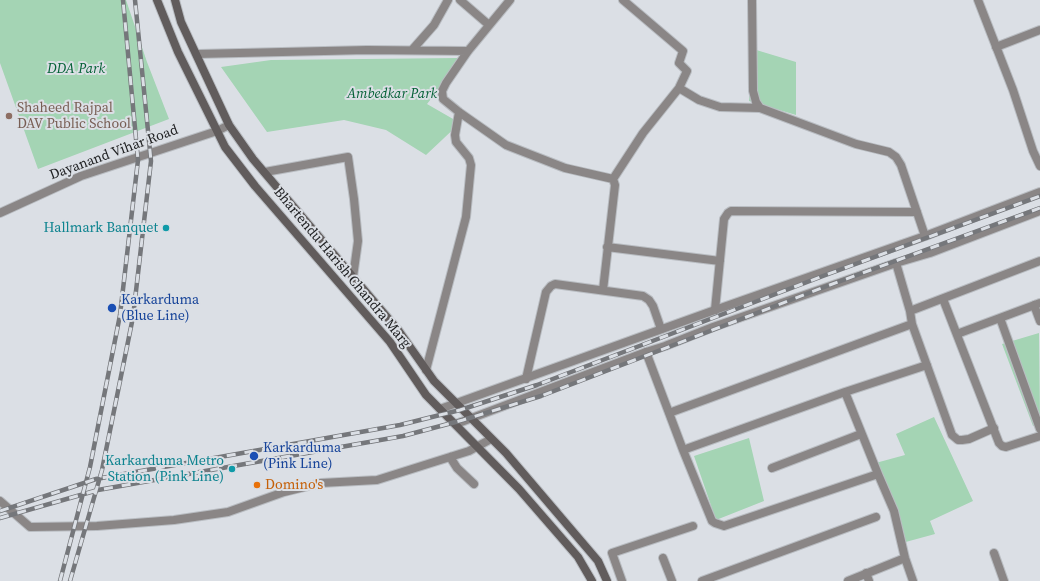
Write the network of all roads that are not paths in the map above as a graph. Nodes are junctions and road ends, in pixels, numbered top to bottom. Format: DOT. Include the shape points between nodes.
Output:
graph roads {
  1 [pos="157,0"];
  2 [pos="175,0"];
  3 [pos="448,0"];
  4 [pos="460,0"];
  5 [pos="510,0"];
  6 [pos="623,0"];
  7 [pos="752,0"];
  8 [pos="978,0"];
  9 [pos="489,25"];
  10 [pos="1040,30"];
  11 [pos="996,47"];
  12 [pos="412,50"];
  13 [pos="468,51"];
  14 [pos="197,54"];
  15 [pos="679,88"];
  16 [pos="760,108"];
  17 [pos="458,112"];
  18 [pos="229,125"];
  19 [pos="217,131"];
  20 [pos="1040,166"];
  21 [pos="265,172"];
  22 [pos="613,179"];
  23 [pos="1040,192"];
  24 [pos="1040,211"];
  25 [pos="917,212"];
  26 [pos="0,213"];
  27 [pos="925,236"];
  28 [pos="607,247"];
  29 [pos="720,261"];
  30 [pos="1040,261"];
  31 [pos="896,263"];
  32 [pos="353,277"];
  33 [pos="603,290"];
  34 [pos="943,299"];
  35 [pos="1037,304"];
  36 [pos="715,310"];
  37 [pos="910,311"];
  38 [pos="1000,318"];
  39 [pos="1040,321"];
  40 [pos="912,324"];
  41 [pos="661,329"];
  42 [pos="957,334"];
  43 [pos="646,352"];
  44 [pos="927,365"];
  45 [pos="426,370"];
  46 [pos="526,379"];
  47 [pos="845,392"];
  48 [pos="457,404"];
  49 [pos="440,409"];
  50 [pos="669,414"];
  51 [pos="471,418"];
  52 [pos="456,424"];
  53 [pos="994,428"];
  54 [pos="1040,429"];
  55 [pos="862,434"];
  56 [pos="1040,436"];
  57 [pos="491,439"];
  58 [pos="477,447"];
  59 [pos="683,450"];
  60 [pos="450,457"];
  61 [pos="772,468"];
  62 [pos="878,474"];
  63 [pos="474,484"];
  64 [pos="0,501"];
  65 [pos="876,517"];
  66 [pos="693,526"];
  67 [pos="994,553"];
  68 [pos="663,558"];
  69 [pos="904,558"];
  70 [pos="868,577"];
  71 [pos="592,581"];
  72 [pos="607,581"];
  73 [pos="622,581"];
  74 [pos="672,581"];
  75 [pos="702,581"];
  76 [pos="848,581"];
  77 [pos="913,581"];
  78 [pos="1004,581"];
  1 -- 19 [label="main road, Bhartendu Harish Chandra Marg" via="178,52"];
  2 -- 14 [label="main road, Bhartendu Harish Chandra Marg" via="181,22"];
  3 -- 12 [label="street" via="434,25"];
  4 -- 9 [label="street"];
  5 -- 9 [label="street"];
  6 -- 15 [label="street" via="683,51 679,63 686,71"];
  7 -- 16 [label="street" via="752,91"];
  8 -- 11 [label="street"];
  9 -- 13 [label="street"];
  10 -- 11 [label="street"];
  11 -- 20 [label="street"];
  12 -- 13 [label="street"];
  12 -- 14 [label="street"];
  13 -- 17 [label="street" via="442,91 443,99"];
  14 -- 18 [label="main road, Bhartendu Harish Chandra Marg"];
  15 -- 16 [label="street" via="699,100 720,107"];
  15 -- 22 [label="street" via="643,134"];
  16 -- 25 [label="street" via="856,144 889,152 901,164"];
  17 -- 22 [label="street" via="506,146 565,168"];
  17 -- 45 [label="street" via="456,142 469,158 471,165 466,218"];
  18 -- 19 [label="street, Dayanand Vihar Road"];
  18 -- 21 [label="main road, Bhartendu Harish Chandra Marg"];
  19 -- 26 [label="street, Dayanand Vihar Road" via="81,176"];
  19 -- 49 [label="main road, Bhartendu Harish Chandra Marg" via="225,147 255,186 390,342 426,394"];
  21 -- 32 [label="main road, Bhartendu Harish Chandra Marg"];
  21 -- 32 [label="street" via="348,157 358,241"];
  22 -- 28 [label="street" via="615,185"];
  23 -- 27 [label="street"];
  24 -- 31 [label="street" via="930,253"];
  25 -- 27 [label="street"];
  25 -- 29 [label="street" via="731,211 724,219"];
  27 -- 36 [label="street"];
  28 -- 29 [label="street"];
  28 -- 33 [label="street"];
  29 -- 36 [label="street"];
  30 -- 34 [label="street"];
  31 -- 37 [label="street"];
  31 -- 43 [label="street"];
  32 -- 45 [label="main road, Bhartendu Harish Chandra Marg" via="398,330"];
  33 -- 41 [label="street" via="643,296 650,300"];
  33 -- 46 [label="street" via="555,284 548,289"];
  34 -- 37 [label="street"];
  34 -- 42 [label="street"];
  35 -- 38 [label="street"];
  35 -- 39 [label="street"];
  36 -- 41 [label="street"];
  37 -- 40 [label="street"];
  38 -- 42 [label="street"];
  38 -- 54 [label="street"];
  40 -- 44 [label="street"];
  40 -- 50 [label="street"];
  41 -- 46 [label="street"];
  42 -- 53 [label="street"];
  43 -- 50 [label="street"];
  43 -- 51 [label="street"];
  44 -- 47 [label="street"];
  44 -- 53 [label="street" via="954,438 969,439"];
  45 -- 48 [label="main road, Bhartendu Harish Chandra Marg"];
  46 -- 48 [label="street"];
  47 -- 55 [label="street"];
  47 -- 59 [label="street"];
  48 -- 49 [label="street"];
  48 -- 51 [label="main road, Bhartendu Harish Chandra Marg"];
  49 -- 52 [label="main road, Bhartendu Harish Chandra Marg"];
  50 -- 59 [label="street"];
  51 -- 52 [label="street"];
  51 -- 57 [label="main road, Bhartendu Harish Chandra Marg"];
  52 -- 58 [label="main road, Bhartendu Harish Chandra Marg"];
  53 -- 56 [label="street" via="999,443 1006,447"];
  55 -- 61 [label="street"];
  55 -- 62 [label="street"];
  57 -- 58 [label="street"];
  57 -- 72 [label="main road, Bhartendu Harish Chandra Marg" via="506,453 598,561"];
  58 -- 60 [label="street"];
  58 -- 71 [label="main road, Bhartendu Harish Chandra Marg" via="519,489 578,557"];
  59 -- 62 [label="street" via="712,521 724,526"];
  60 -- 63 [label="street" via="457,468"];
  60 -- 64 [label="street" via="378,480 321,483 284,492 228,512 174,520 97,526 30,527"];
  62 -- 69 [label="street" via="894,511"];
  65 -- 75 [label="street"];
  66 -- 73 [label="street" via="612,553"];
  67 -- 78 [label="street"];
  68 -- 74 [label="street"];
  69 -- 70 [label="street"];
  69 -- 77 [label="street"];
  70 -- 76 [label="street"];
}
